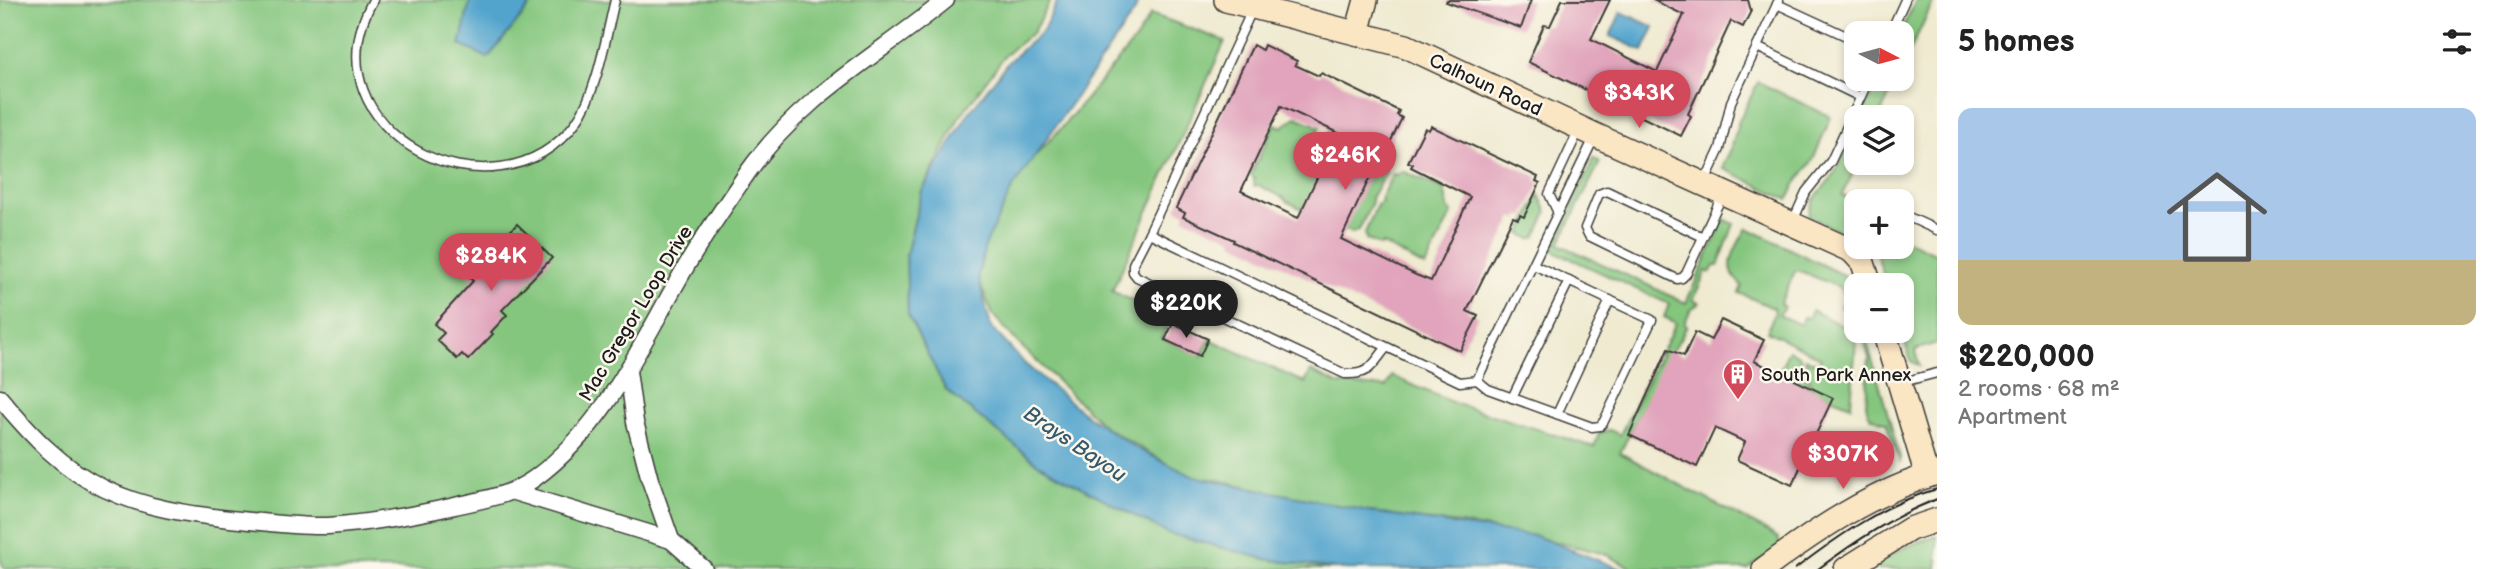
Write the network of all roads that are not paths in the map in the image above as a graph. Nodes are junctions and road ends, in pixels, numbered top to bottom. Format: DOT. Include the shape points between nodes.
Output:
graph roads {
  1 [pos="373,0"];
  2 [pos="615,0"];
  3 [pos="946,0"];
  4 [pos="1227,0"];
  5 [pos="1366,0"];
  6 [pos="1905,0"];
  7 [pos="1778,2"];
  8 [pos="1253,7"];
  9 [pos="1895,21"];
  10 [pos="1357,33"];
  11 [pos="1844,35"];
  12 [pos="1757,47"];
  13 [pos="1863,91"];
  14 [pos="1860,97"];
  15 [pos="1587,132"];
  16 [pos="1714,189"];
  17 [pos="1558,213"];
  18 [pos="1914,219"];
  19 [pos="1792,224"];
  20 [pos="1937,230"];
  21 [pos="1149,233"];
  22 [pos="1703,237"];
  23 [pos="1534,265"];
  24 [pos="1866,273"];
  25 [pos="1569,281"];
  26 [pos="1610,300"];
  27 [pos="1888,343"];
  28 [pos="1386,348"];
  29 [pos="628,371"];
  30 [pos="1937,373"];
  31 [pos="1477,380"];
  32 [pos="1900,383"];
  33 [pos="0,398"];
  34 [pos="1512,398"];
  35 [pos="1557,414"];
  36 [pos="1932,474"];
  37 [pos="514,492"];
  38 [pos="1937,520"];
  39 [pos="671,540"];
  40 [pos="1770,565"];
  41 [pos="704,569"];
  42 [pos="1846,569"];
  1 -- 2 [label="lane" via="359,38 358,66 363,91 378,119 420,154 479,167 510,166 536,157 576,123 592,89"];
  3 -- 29 [label="street, Mac Gregor Loop Drive" via="796,115 749,170 685,268"];
  4 -- 8 [label="street, Calhoun Road"];
  5 -- 10 [label="street"];
  6 -- 9 [label="lane"];
  7 -- 11 [label="lane"];
  7 -- 12 [label="lane"];
  8 -- 10 [label="street, Calhoun Road"];
  8 -- 21 [label="lane"];
  10 -- 15 [label="street, Calhoun Road" via="1406,46"];
  12 -- 14 [label="lane"];
  12 -- 16 [label="lane" via="1731,102"];
  13 -- 14 [label="lane"];
  14 -- 19 [label="lane" via="1831,161 1806,192"];
  15 -- 16 [label="street, Calhoun Road"];
  15 -- 17 [label="lane"];
  15 -- 17 [label="lane" via="1549,194"];
  16 -- 19 [label="street, Calhoun Road"];
  16 -- 22 [label="lane"];
  17 -- 23 [label="lane"];
  18 -- 20 [label="lane"];
  19 -- 24 [label="street, Calhoun Road" via="1852,251"];
  21 -- 28 [label="lane"];
  21 -- 28 [label="lane" via="1133,264 1138,277 1345,374 1361,374"];
  22 -- 22 [label="lane" via="1607,191 1599,194 1585,228 1590,236 1676,279 1686,274"];
  23 -- 25 [label="lane"];
  23 -- 31 [label="lane"];
  25 -- 26 [label="lane"];
  25 -- 34 [label="lane"];
  26 -- 35 [label="lane"];
  26 -- 35 [label="lane" via="1652,320 1600,426"];
  27 -- 32 [label="street"];
  28 -- 31 [label="lane" via="1460,382"];
  29 -- 37 [label="street, Mac Gregor Loop Drive" via="576,440"];
  29 -- 39 [label="street" via="635,422"];
  30 -- 32 [label="lane"];
  31 -- 34 [label="lane"];
  32 -- 36 [label="street"];
  33 -- 37 [label="street, Mac Gregor Loop Drive" via="47,451 88,480 171,511 327,526"];
  34 -- 35 [label="lane"];
  36 -- 40 [label="street" via="1860,506"];
  37 -- 39 [label="street"];
  38 -- 42 [label="street" via="1910,529"];
  39 -- 41 [label="street"];
}
